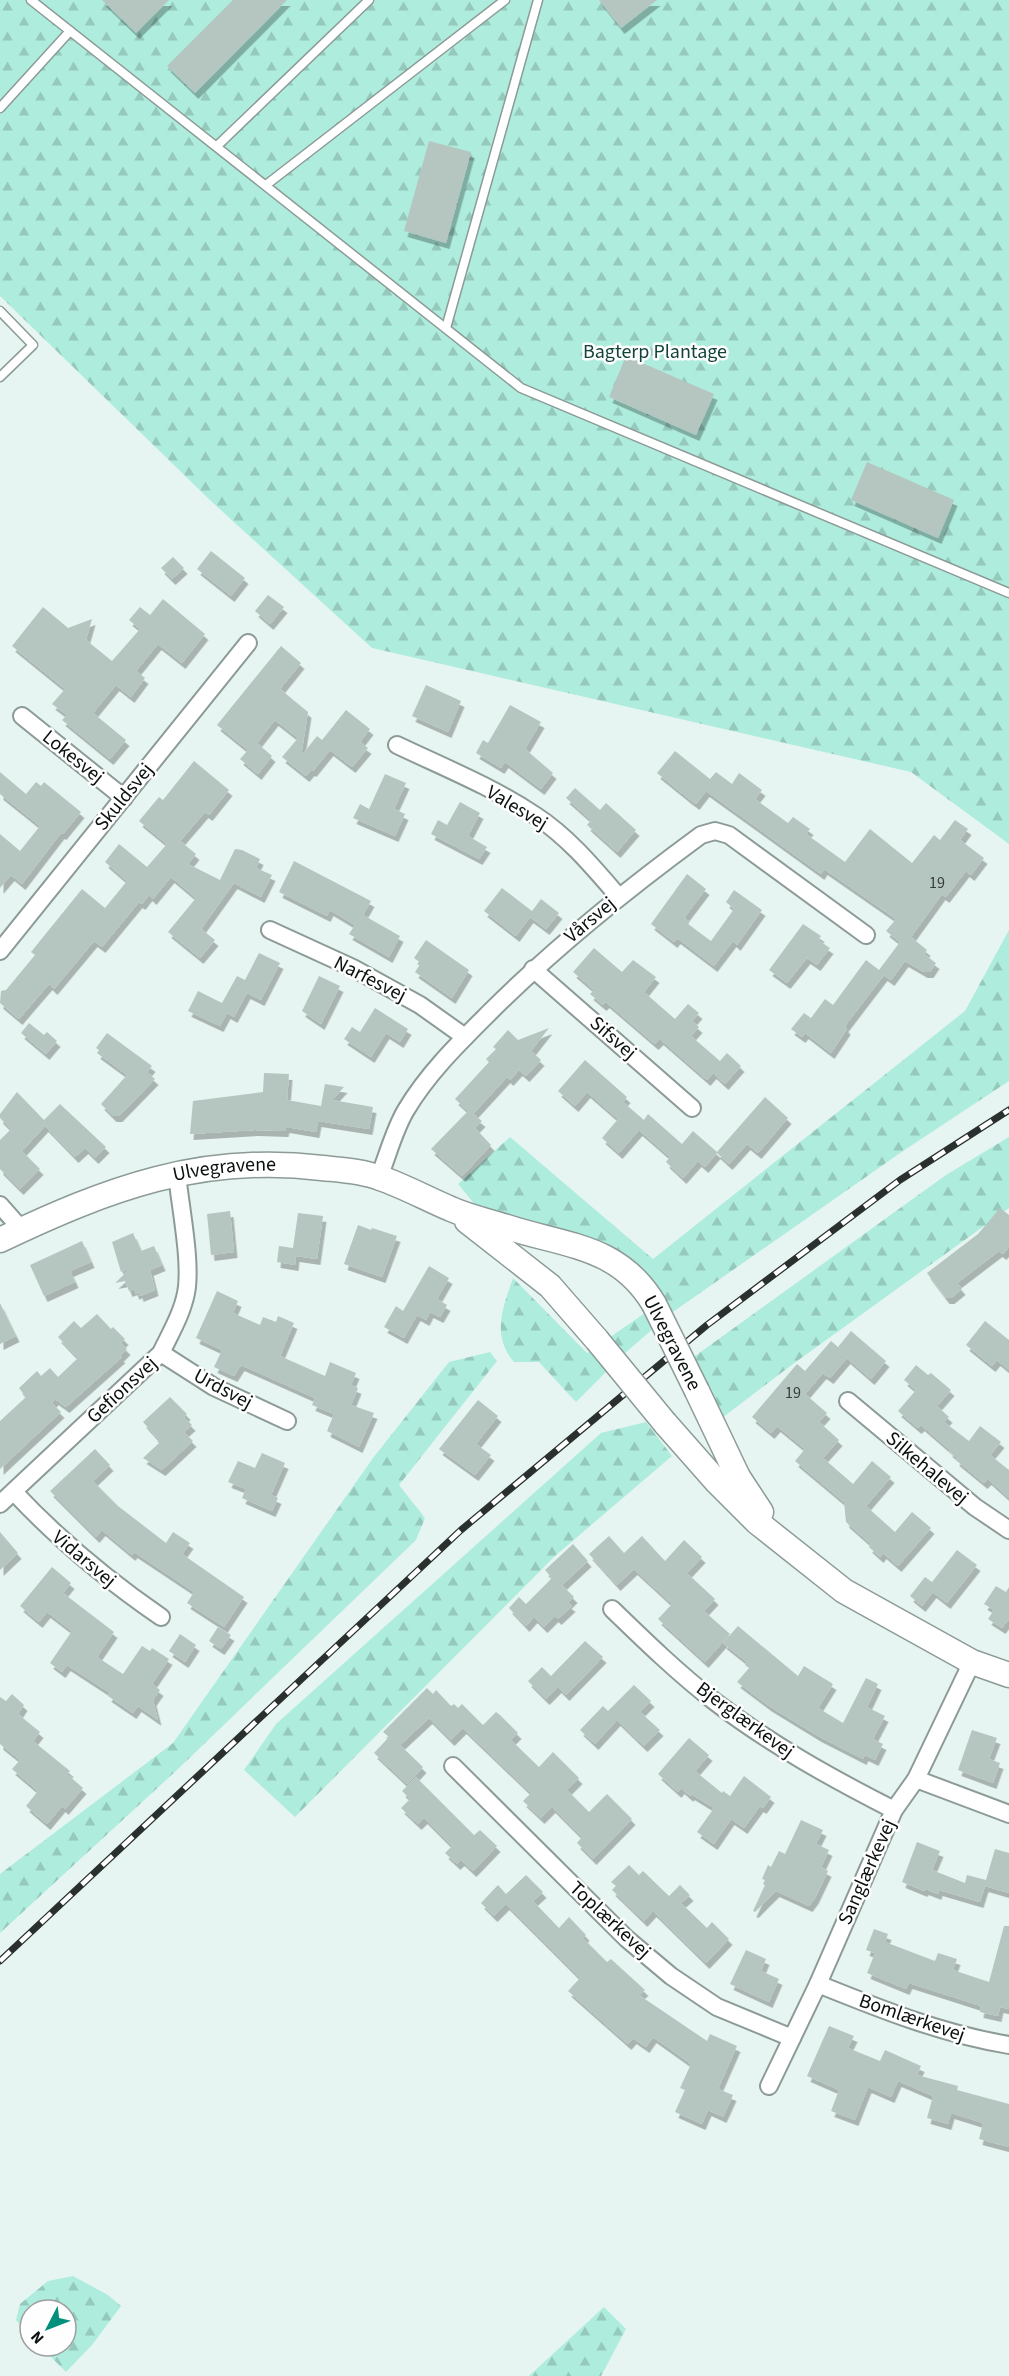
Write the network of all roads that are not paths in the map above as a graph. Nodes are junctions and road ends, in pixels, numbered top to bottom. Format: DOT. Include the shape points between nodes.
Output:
graph roads {
  1 [pos="31,0"];
  2 [pos="369,0"];
  3 [pos="505,0"];
  4 [pos="538,0"];
  5 [pos="70,31"];
  6 [pos="0,108"];
  7 [pos="217,146"];
  8 [pos="266,185"];
  9 [pos="0,311"];
  10 [pos="446,328"];
  11 [pos="0,377"];
  12 [pos="1009,593"];
  13 [pos="248,643"];
  14 [pos="22,716"];
  15 [pos="397,745"];
  16 [pos="124,798"];
  17 [pos="618,896"];
  18 [pos="270,930"];
  19 [pos="866,935"];
  20 [pos="0,951"];
  21 [pos="533,969"];
  22 [pos="465,1037"];
  23 [pos="692,1108"];
  24 [pos="177,1173"];
  25 [pos="379,1177"];
  26 [pos="0,1205"];
  27 [pos="453,1210"];
  28 [pos="22,1230"];
  29 [pos="0,1240"];
  30 [pos="161,1353"];
  31 [pos="848,1401"];
  32 [pos="287,1421"];
  33 [pos="14,1492"];
  34 [pos="0,1504"];
  35 [pos="1009,1530"];
  36 [pos="788,1547"];
  37 [pos="612,1609"];
  38 [pos="161,1617"];
  39 [pos="972,1662"];
  40 [pos="1009,1675"];
  41 [pos="453,1766"];
  42 [pos="916,1779"];
  43 [pos="894,1810"];
  44 [pos="1009,1815"];
  45 [pos="818,1984"];
  46 [pos="792,2038"];
  47 [pos="1009,2045"];
  48 [pos="769,2086"];
  1 -- 5 [label="lane"];
  2 -- 7 [label="lane"];
  3 -- 8 [label="lane"];
  4 -- 10 [label="lane"];
  5 -- 6 [label="lane"];
  5 -- 7 [label="lane"];
  7 -- 8 [label="lane"];
  8 -- 10 [label="lane"];
  9 -- 11 [label="lane" via="33,345"];
  10 -- 12 [label="lane" via="521,388"];
  13 -- 16 [label="street, Skuldsvej"];
  14 -- 16 [label="street, Lokesvej"];
  15 -- 17 [label="street, Valesvej" via="537,816 580,852"];
  16 -- 20 [label="street, Skuldsvej"];
  17 -- 19 [label="street, Vårsvej" via="701,835 715,831 729,835"];
  17 -- 21 [label="street, Vårsvej"];
  18 -- 22 [label="street, Narfesvej" via="353,968"];
  21 -- 22 [label="street, Vårsvej"];
  21 -- 23 [label="street, Sifsvej"];
  22 -- 25 [label="street, Vårsvej" via="432,1072 406,1111"];
  24 -- 25 [label="street, Ulvegravene" via="253,1164 301,1165"];
  24 -- 28 [label="street, Ulvegravene" via="127,1186"];
  24 -- 30 [label="street, Gefionsvej" via="186,1293"];
  25 -- 27 [label="street, Ulvegravene"];
  26 -- 28 [label="street"];
  27 -- 36 [label="street, Ulvegravene, bridge" via="550,1286 717,1482"];
  27 -- 36 [label="street, Ulvegravene, bridge" via="585,1247 618,1263 645,1288 738,1477"];
  28 -- 29 [label="street, Ulvegravene"];
  30 -- 32 [label="street, Urdsvej" via="214,1387"];
  30 -- 33 [label="street, Gefionsvej"];
  31 -- 35 [label="street, Silkehalevej" via="975,1507"];
  33 -- 34 [label="street, Gefionsvej"];
  33 -- 38 [label="street, Vidarsvej" via="83,1560"];
  36 -- 39 [label="street, Ulvegravene" via="844,1591"];
  37 -- 43 [label="street, Bjerglærkevej" via="662,1657 765,1737 832,1779"];
  39 -- 40 [label="street, Ulvegravene"];
  39 -- 42 [label="street, Sanglærkevej"];
  41 -- 46 [label="street, Toplærkevej" via="627,1939 671,1976 717,2007"];
  42 -- 43 [label="street, Sanglærkevej"];
  42 -- 44 [label="street"];
  43 -- 45 [label="street, Sanglærkevej"];
  45 -- 46 [label="street, Sanglærkevej"];
  45 -- 47 [label="street, Bomlærkevej" via="893,2014"];
  46 -- 48 [label="street, Sanglærkevej"];
}
